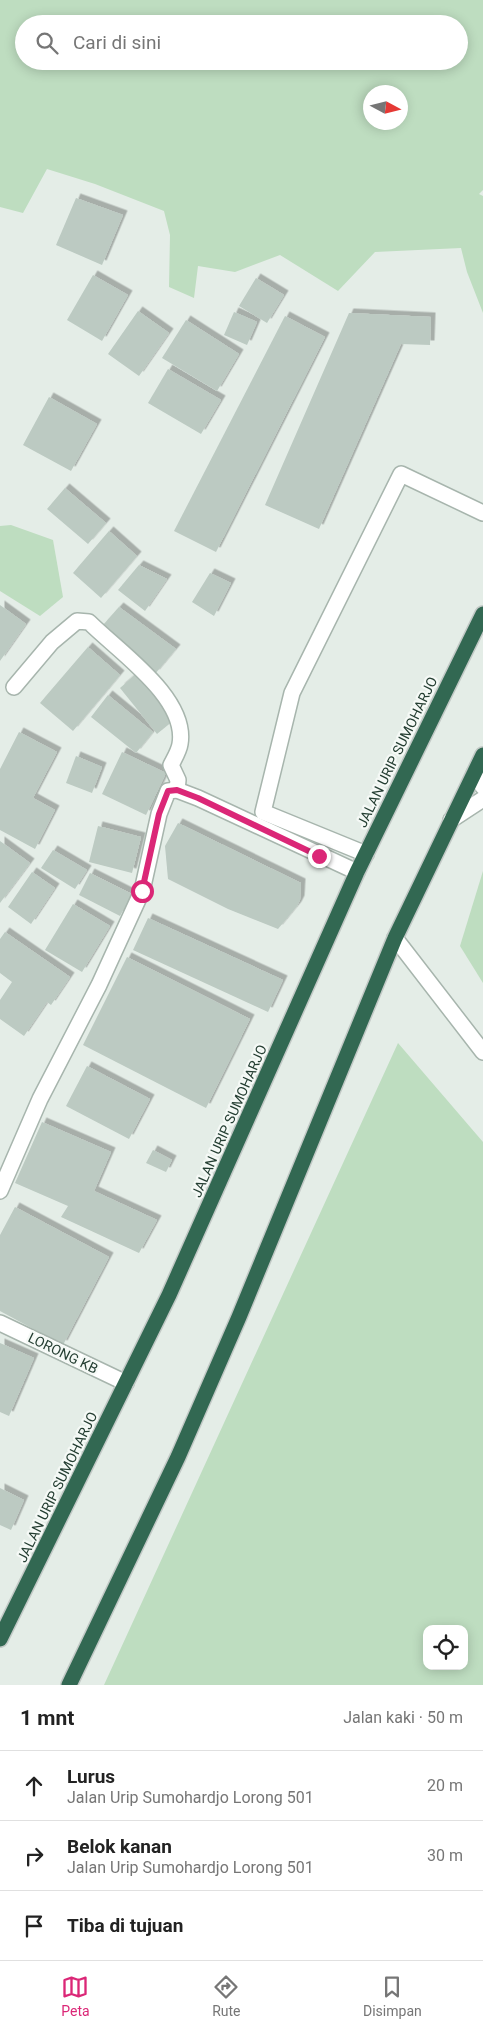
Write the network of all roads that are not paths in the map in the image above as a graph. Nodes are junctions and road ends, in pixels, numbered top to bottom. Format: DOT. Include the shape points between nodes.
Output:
graph roads {
  1 [pos="483,513"];
  2 [pos="483,614"];
  3 [pos="14,687"];
  4 [pos="483,755"];
  5 [pos="474,774"];
  6 [pos="483,787"];
  7 [pos="177,790"];
  8 [pos="483,799"];
  9 [pos="451,820"];
  10 [pos="366,854"];
  11 [pos="356,872"];
  12 [pos="395,938"];
  13 [pos="483,1052"];
  14 [pos="0,1191"];
  15 [pos="0,1323"];
  16 [pos="126,1383"];
  17 [pos="1,1633"];
  18 [pos="69,1685"];
  1 -- 10 [label="street" via="401,474 292,693 263,812"];
  2 -- 10 [label="highway, JALAN URIP SUMOHARJO"];
  3 -- 7 [label="street" via="66,629 77,621 89,622 156,684 171,703 180,728 180,746 171,765 178,780"];
  4 -- 5 [label="highway"];
  5 -- 6 [label="street"];
  5 -- 9 [label="highway"];
  7 -- 11 [label="street"];
  7 -- 14 [label="street" via="168,791 162,804 142,891 99,985 40,1099"];
  8 -- 9 [label="street"];
  9 -- 12 [label="highway"];
  10 -- 11 [label="highway, JALAN URIP SUMOHARJO"];
  11 -- 16 [label="highway, JALAN URIP SUMOHARJO" via="169,1295"];
  12 -- 13 [label="street"];
  12 -- 18 [label="highway" via="178,1457"];
  15 -- 16 [label="street, LORONG KB"];
  16 -- 17 [label="highway, JALAN URIP SUMOHARJO"];
}
